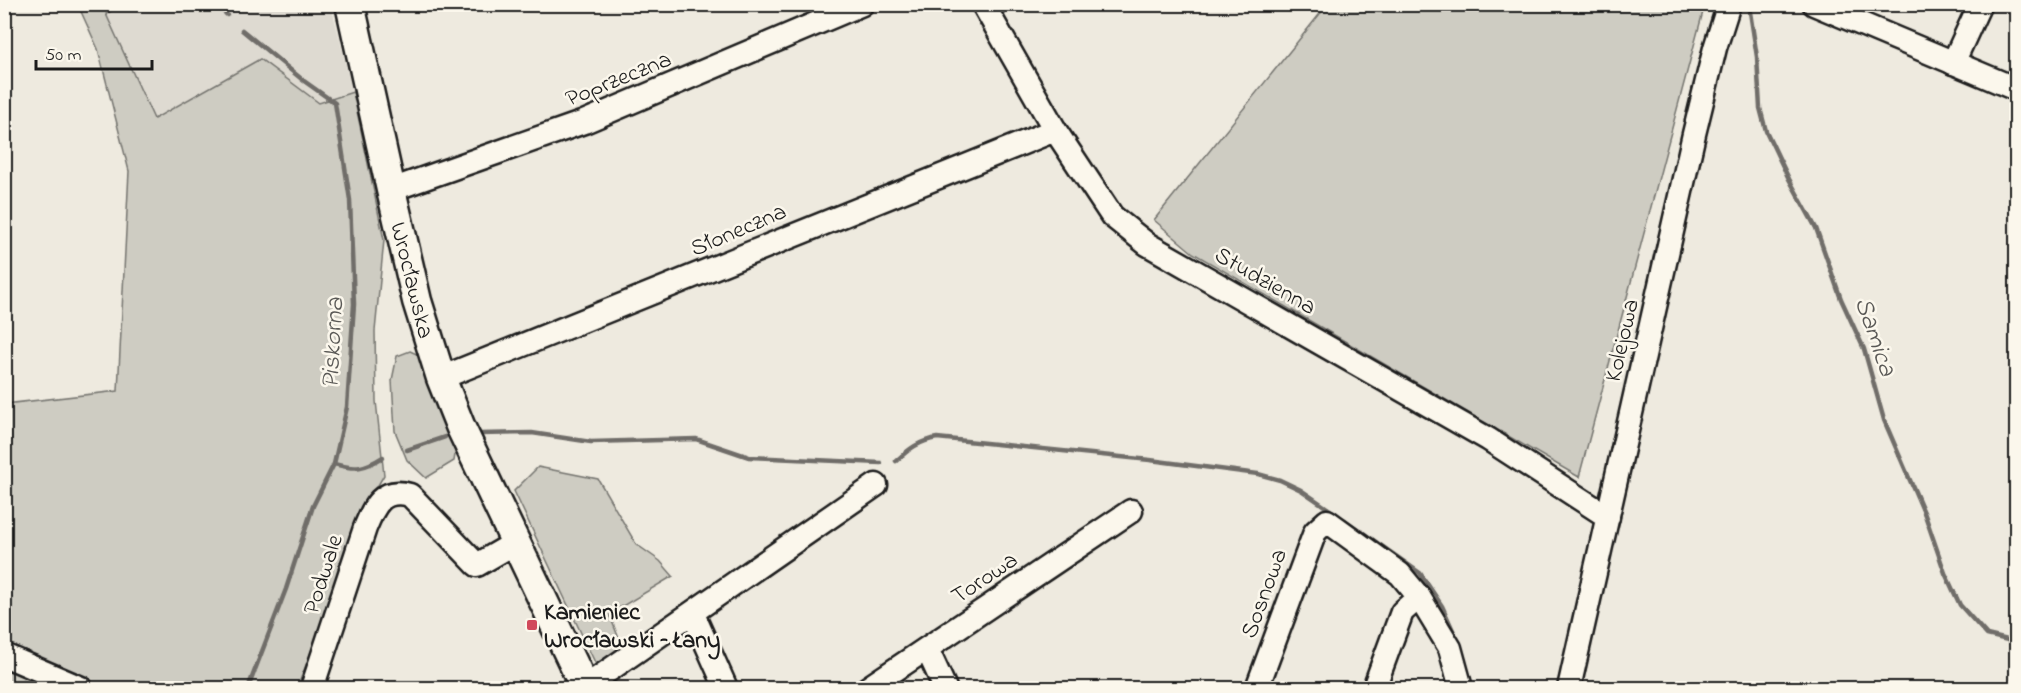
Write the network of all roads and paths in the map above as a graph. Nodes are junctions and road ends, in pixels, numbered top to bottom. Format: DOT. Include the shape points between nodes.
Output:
graph roads {
  1 [pos="350,4"];
  2 [pos="862,4"];
  3 [pos="983,4"];
  4 [pos="1814,4"];
  5 [pos="1980,4"];
  6 [pos="1729,5"];
  7 [pos="1953,63"];
  8 [pos="2016,89"];
  9 [pos="1055,130"];
  10 [pos="391,190"];
  11 [pos="441,378"];
  12 [pos="876,485"];
  13 [pos="1131,511"];
  14 [pos="1608,517"];
  15 [pos="515,543"];
  16 [pos="1419,597"];
  17 [pos="693,614"];
  18 [pos="927,649"];
  19 [pos="4,655"];
  20 [pos="584,687"];
  21 [pos="81,688"];
  22 [pos="312,688"];
  23 [pos="726,688"];
  24 [pos="868,688"];
  25 [pos="945,688"];
  26 [pos="1257,688"];
  27 [pos="1374,688"];
  28 [pos="1461,688"];
  29 [pos="1569,688"];
  1 -- 10 [label="main road, Wrocławska"];
  2 -- 10 [label="street, Poprzeczna" via="584,122"];
  3 -- 9 [label="street, Studzienna"];
  4 -- 7 [label="street"];
  5 -- 7 [label="street"];
  6 -- 14 [label="street, Kolejowa" via="1697,123"];
  7 -- 8 [label="street"];
  9 -- 11 [label="street, Słoneczna"];
  9 -- 14 [label="street, Studzienna" via="1112,216 1147,244 1488,439"];
  10 -- 11 [label="main road, Wrocławska" via="417,301"];
  11 -- 15 [label="main road, Wrocławska"];
  12 -- 17 [label="street"];
  13 -- 18 [label="street, Torowa"];
  14 -- 29 [label="street, Kolejowa"];
  15 -- 20 [label="main road, Wrocławska"];
  15 -- 22 [label="street, Podwale" via="477,565 410,495 391,493 374,508"];
  16 -- 26 [label="street, Sosnowa" via="1400,574 1326,521 1315,532"];
  16 -- 27 [label="street" via="1402,612"];
  16 -- 28 [label="street" via="1450,648"];
  17 -- 20 [label="street"];
  17 -- 23 [label="street"];
  18 -- 24 [label="street, Torowa"];
  18 -- 25 [label="street"];
  19 -- 21 [label="street"];
}
